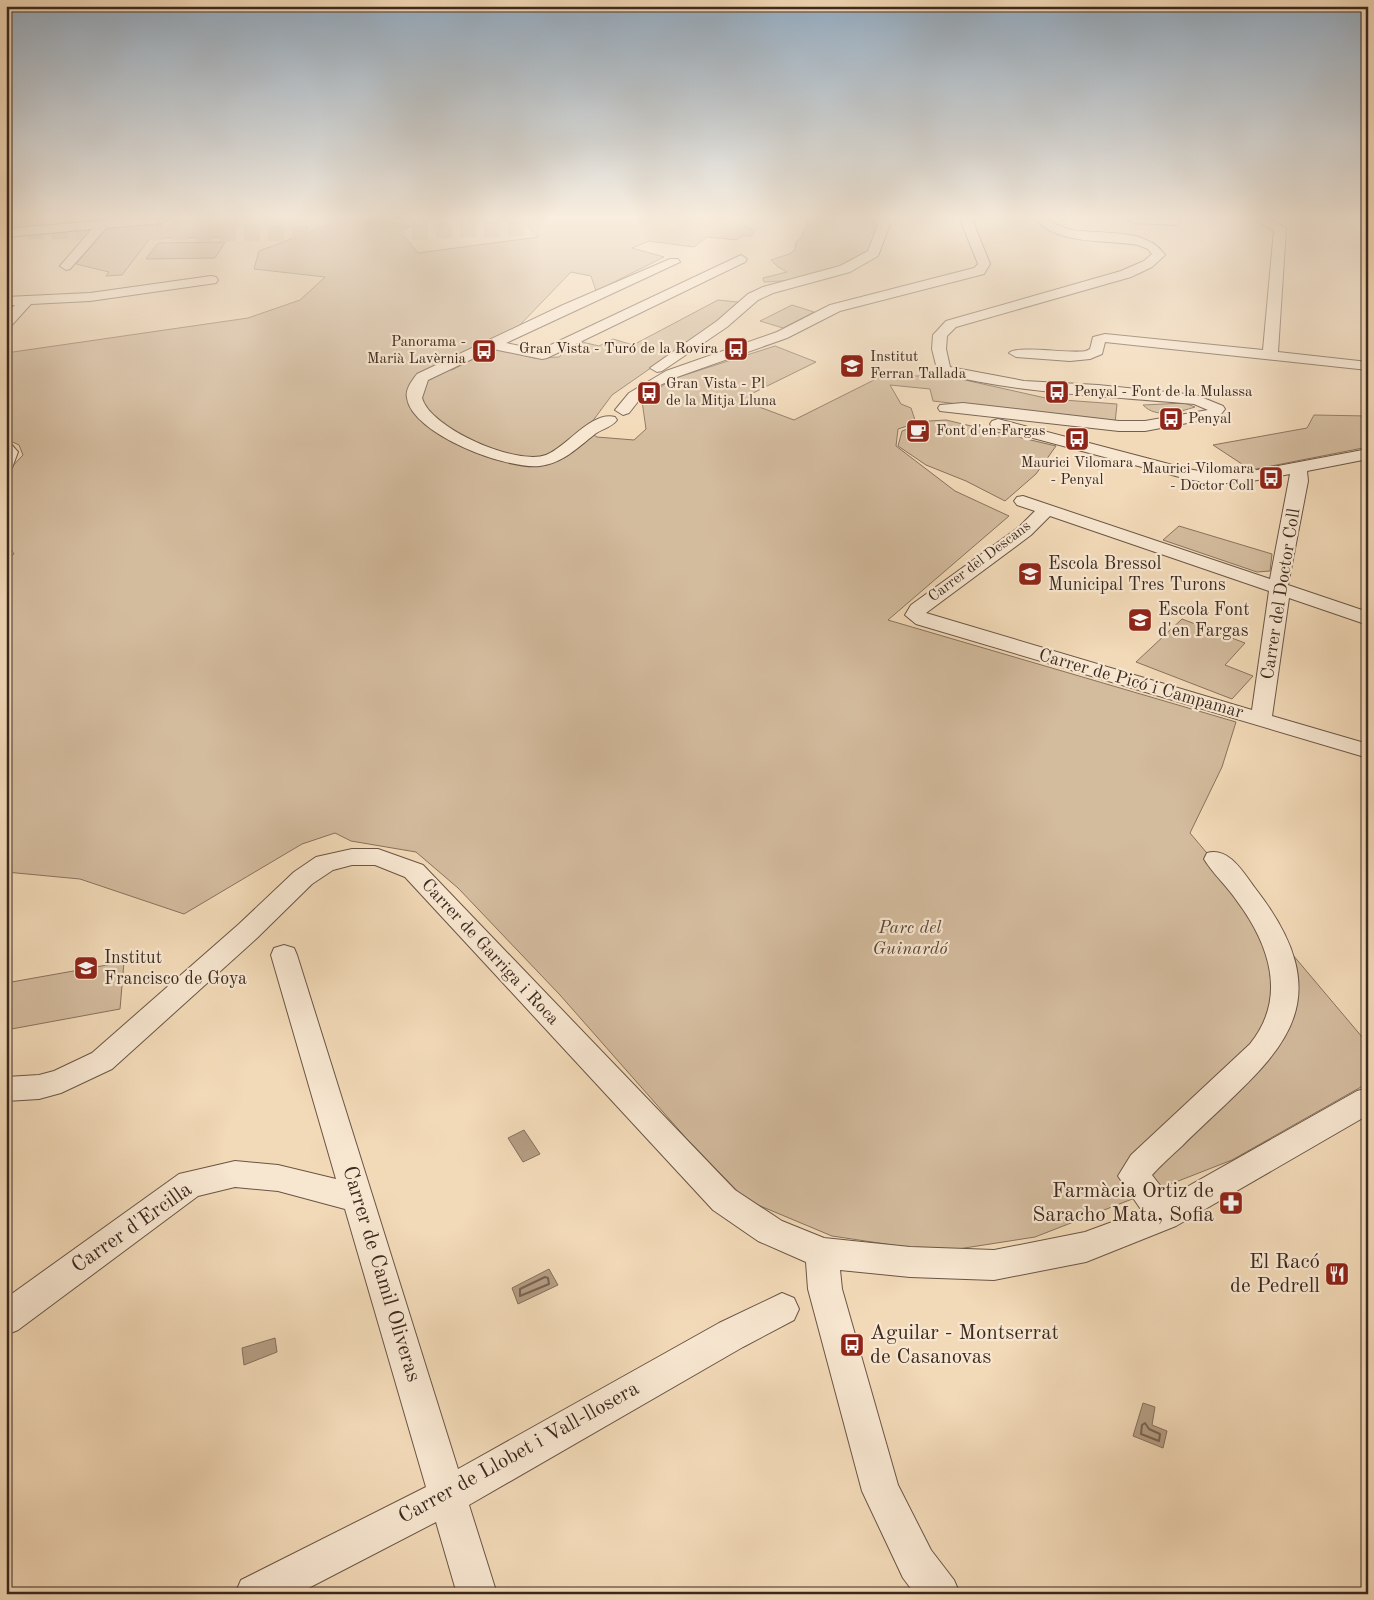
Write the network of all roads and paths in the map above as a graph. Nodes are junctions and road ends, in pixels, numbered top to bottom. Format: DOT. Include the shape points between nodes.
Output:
graph roads {
  1 [pos="97,294"];
  2 [pos="601,294"];
  3 [pos="669,294"];
  4 [pos="760,294"];
  5 [pos="891,294"];
  6 [pos="1058,294"];
  7 [pos="1275,294"];
  8 [pos="14,298"];
  9 [pos="656,300"];
  10 [pos="568,308"];
  11 [pos="6,323"];
  12 [pos="491,344"];
  13 [pos="1016,353"];
  14 [pos="1270,356"];
  15 [pos="1368,366"];
  16 [pos="1368,379"];
  17 [pos="615,414"];
  18 [pos="6,448"];
  19 [pos="1368,454"];
  20 [pos="6,464"];
  21 [pos="1299,468"];
  22 [pos="1023,501"];
  23 [pos="1047,509"];
  24 [pos="1278,588"];
  25 [pos="915,616"];
  26 [pos="1368,619"];
  27 [pos="1259,719"];
  28 [pos="1368,751"];
  29 [pos="1216,859"];
  30 [pos="284,955"];
  31 [pos="6,1089"];
  32 [pos="1368,1100"];
  33 [pos="359,1199"];
  34 [pos="1165,1216"];
  35 [pos="822,1253"];
  36 [pos="782,1310"];
  37 [pos="6,1319"];
  38 [pos="447,1496"];
  39 [pos="255,1594"];
  40 [pos="477,1594"];
  41 [pos="940,1594"];
  1 -- 8 [label="street"];
  2 -- 10 [label="street"];
  3 -- 9 [label="street"];
  4 -- 17 [label="street" via="617,397 613,406"];
  5 -- 17 [label="street" via="827,310 767,342 667,374 640,391"];
  6 -- 21 [label="street" via="952,324 940,335 943,370 1024,386 1196,400 1216,409 1213,414 1145,426 1071,422 963,408 946,408 947,412 1215,480"];
  7 -- 14 [label="street"];
  8 -- 11 [label="street"];
  9 -- 10 [label="street"];
  9 -- 12 [label="street" via="542,355"];
  10 -- 12 [label="street"];
  12 -- 17 [label="street" via="422,377 415,389 414,400 418,410 433,424 502,458 528,461 556,458"];
  13 -- 14 [label="street" via="1093,354 1097,352 1098,340 1106,338"];
  14 -- 15 [label="street"];
  14 -- 16 [label="street"];
  18 -- 20 [label="street" via="10,452"];
  19 -- 21 [label="street"];
  21 -- 24 [label="street, Carrer del Doctor Coll"];
  22 -- 23 [label="street"];
  23 -- 24 [label="street"];
  23 -- 25 [label="street, Carrer del Descans" via="1025,531 918,609"];
  24 -- 26 [label="street"];
  24 -- 27 [label="street, Carrer del Doctor Coll" via="1263,710"];
  25 -- 27 [label="street, Carrer de Picó i Campamar"];
  27 -- 28 [label="street, Carrer de Picó i Campamar"];
  29 -- 34 [label="street" via="1248,896 1277,947 1285,978 1283,1009 1278,1024 1258,1055 1142,1164 1134,1176"];
  30 -- 33 [label="street, Carrer de Camil Oliveras"];
  31 -- 35 [label="street, Carrer de Garriga i Roca" via="38,1087 61,1081 102,1061 303,878 325,863 352,857 378,857 414,871 724,1200 770,1231"];
  32 -- 34 [label="street, Carrer de Garriga i Roca"];
  33 -- 37 [label="street, Carrer d'Ercilla" via="278,1178 235,1174 190,1184"];
  33 -- 38 [label="street, Carrer de Camil Oliveras"];
  34 -- 35 [label="street, Carrer de Garriga i Roca" via="1086,1247 994,1265 910,1262"];
  35 -- 41 [label="street" via="825,1289 881,1491 917,1564"];
  36 -- 38 [label="street, Carrer de Llobet i Vall-llosera" via="705,1349"];
  38 -- 39 [label="street, Carrer de Llobet i Vall-llosera"];
  38 -- 40 [label="street, Carrer de Camil Oliveras"];
}
